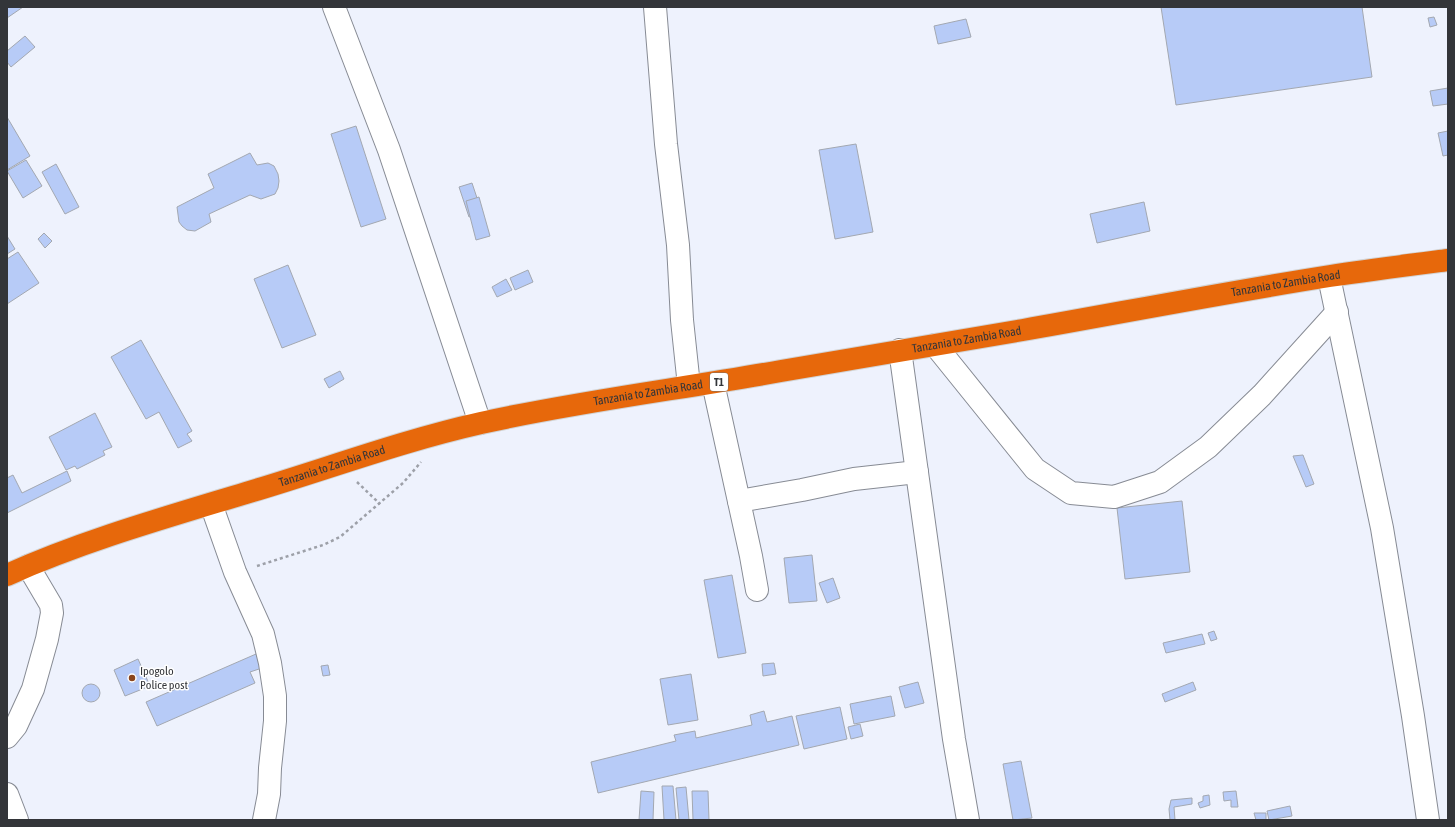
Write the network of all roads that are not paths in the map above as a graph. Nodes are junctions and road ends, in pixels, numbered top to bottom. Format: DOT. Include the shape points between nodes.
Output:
graph roads {
  1 [pos="334,7"];
  2 [pos="655,7"];
  3 [pos="1448,260"];
  4 [pos="1329,277"];
  5 [pos="1337,312"];
  6 [pos="935,344"];
  7 [pos="900,350"];
  8 [pos="713,384"];
  9 [pos="689,386"];
  10 [pos="480,423"];
  11 [pos="917,472"];
  12 [pos="739,501"];
  13 [pos="211,504"];
  14 [pos="28,566"];
  15 [pos="7,575"];
  16 [pos="757,590"];
  17 [pos="7,737"];
  18 [pos="7,794"];
  19 [pos="17,820"];
  20 [pos="264,820"];
  21 [pos="968,820"];
  22 [pos="1428,820"];
  1 -- 10 [label="street" via="389,150"];
  2 -- 9 [label="street"];
  3 -- 4 [label="highway, Tanzania to Zambia Road / T1"];
  4 -- 5 [label="street"];
  4 -- 6 [label="highway, Tanzania to Zambia Road / T1"];
  5 -- 6 [label="street" via="1262,395 1208,447 1160,482 1114,497 1071,493 1034,469"];
  5 -- 22 [label="street" via="1382,528"];
  6 -- 7 [label="highway, Tanzania to Zambia Road / T1"];
  7 -- 8 [label="highway, Tanzania to Zambia Road / T1"];
  7 -- 11 [label="street"];
  8 -- 9 [label="highway, Tanzania to Zambia Road / T1"];
  8 -- 12 [label="street"];
  9 -- 10 [label="highway, Tanzania to Zambia Road / T1"];
  10 -- 13 [label="highway, Tanzania to Zambia Road / T1" via="404,443"];
  11 -- 12 [label="street" via="854,479"];
  11 -- 21 [label="street" via="954,739"];
  12 -- 16 [label="street"];
  13 -- 14 [label="highway, Tanzania to Zambia Road / T1" via="92,542"];
  13 -- 20 [label="street" via="236,572 263,634 270,663 275,696 275,721 269,794"];
  14 -- 15 [label="highway, Tanzania to Zambia Road / T1"];
  14 -- 17 [label="street" via="51,605 52,613 33,689 16,726"];
  18 -- 19 [label="street"];
}
